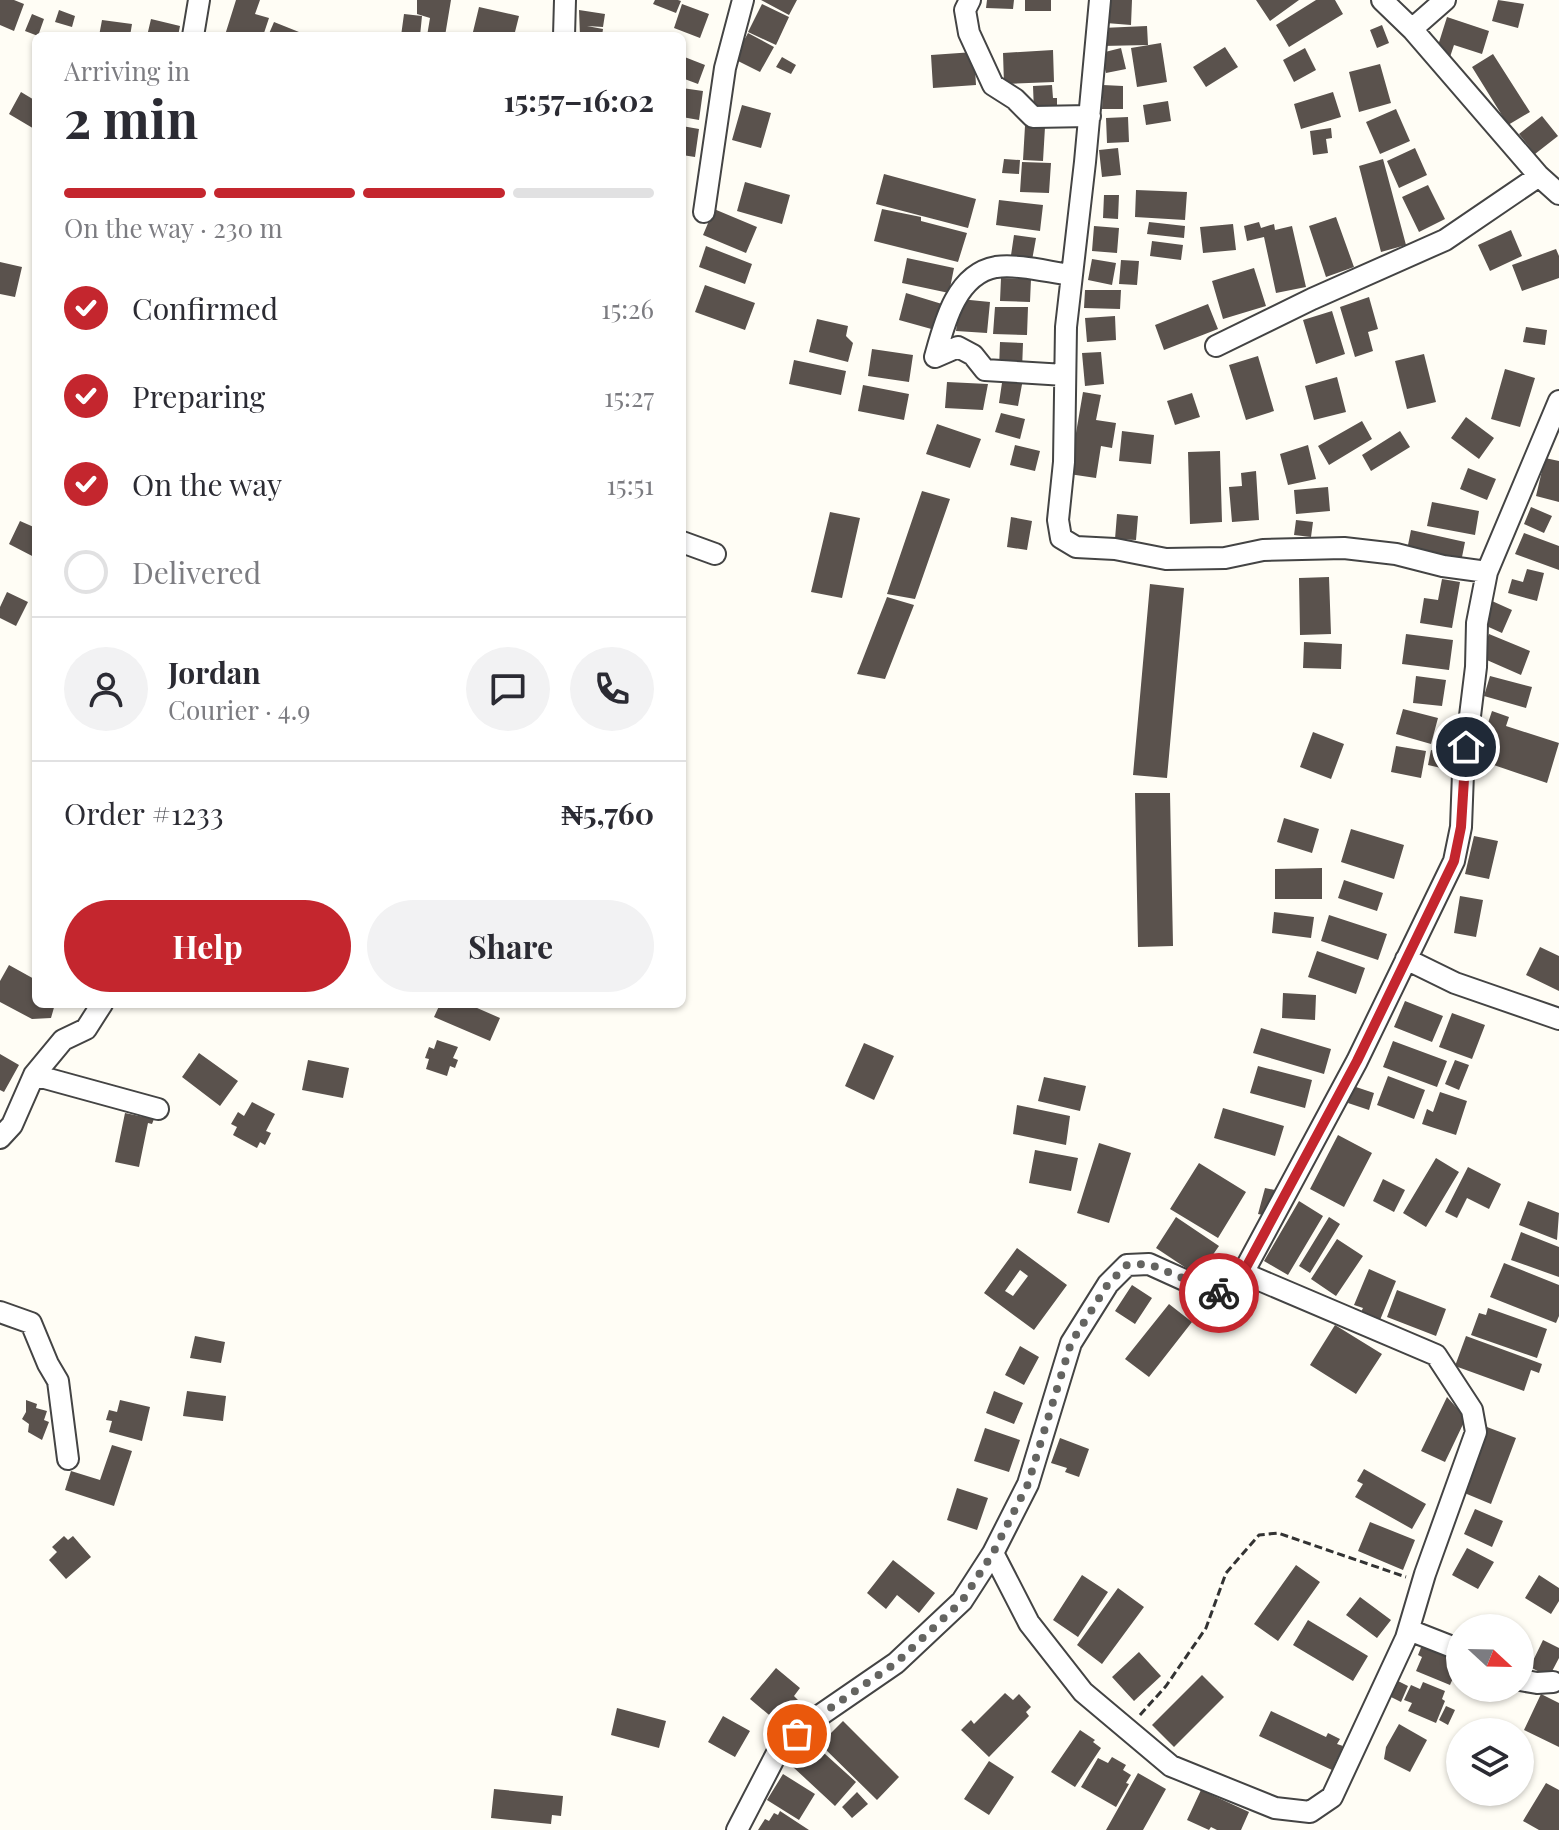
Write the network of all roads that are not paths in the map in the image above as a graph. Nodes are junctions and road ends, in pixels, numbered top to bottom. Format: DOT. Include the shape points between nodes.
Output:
graph roads {
  1 [pos="199,0"];
  2 [pos="565,0"];
  3 [pos="743,0"];
  4 [pos="970,0"];
  5 [pos="1100,0"];
  6 [pos="1382,0"];
  7 [pos="1445,0"];
  8 [pos="1412,29"];
  9 [pos="194,32"];
  10 [pos="564,32"];
  11 [pos="1090,116"];
  12 [pos="1539,176"];
  13 [pos="1559,194"];
  14 [pos="704,212"];
  15 [pos="1072,275"];
  16 [pos="1216,346"];
  17 [pos="1065,375"];
  18 [pos="1559,401"];
  19 [pos="686,543"];
  20 [pos="715,554"];
  21 [pos="1487,572"];
  22 [pos="1406,959"];
  23 [pos="99,1008"];
  24 [pos="1559,1019"];
  25 [pos="34,1075"];
  26 [pos="158,1109"];
  27 [pos="0,1138"];
  28 [pos="1243,1273"];
  29 [pos="0,1312"];
  30 [pos="68,1459"];
  31 [pos="993,1553"];
  32 [pos="1409,1630"];
  33 [pos="1446,1645"];
  34 [pos="1534,1682"];
  35 [pos="1553,1682"];
  36 [pos="737,1830"];
  1 -- 9 [label="street"];
  2 -- 10 [label="street"];
  3 -- 14 [label="street" via="725,68"];
  4 -- 11 [label="street" via="965,10 969,33 993,85 1033,117"];
  5 -- 11 [label="street"];
  6 -- 8 [label="street"];
  7 -- 8 [label="street"];
  8 -- 12 [label="street"];
  11 -- 15 [label="street"];
  12 -- 13 [label="street"];
  12 -- 16 [label="street" via="1445,240"];
  15 -- 17 [label="street"];
  15 -- 17 [label="street" via="994,267 969,278 935,357 958,347 985,370"];
  17 -- 21 [label="street" via="1058,520 1061,538 1076,547 1166,559 1344,548"];
  18 -- 21 [label="street"];
  19 -- 20 [label="street"];
  21 -- 22 [label="street" via="1477,623 1454,861"];
  22 -- 24 [label="street" via="1455,983"];
  22 -- 28 [label="street"];
  23 -- 25 [label="street" via="86,1029 63,1040"];
  25 -- 26 [label="street"];
  25 -- 27 [label="street" via="12,1125"];
  28 -- 31 [label="street" via="1227,1294 1213,1293 1149,1264 1127,1265 1108,1284 1071,1343 1028,1484"];
  28 -- 32 [label="street" via="1436,1355 1472,1410 1476,1432"];
  29 -- 30 [label="street" via="31,1323 58,1381"];
  31 -- 32 [label="street" via="1029,1623 1083,1692 1171,1766 1275,1808 1310,1812 1332,1797"];
  31 -- 36 [label="street" via="962,1601 896,1663 778,1751"];
  32 -- 33 [label="street"];
  34 -- 35 [label="street"];
}
